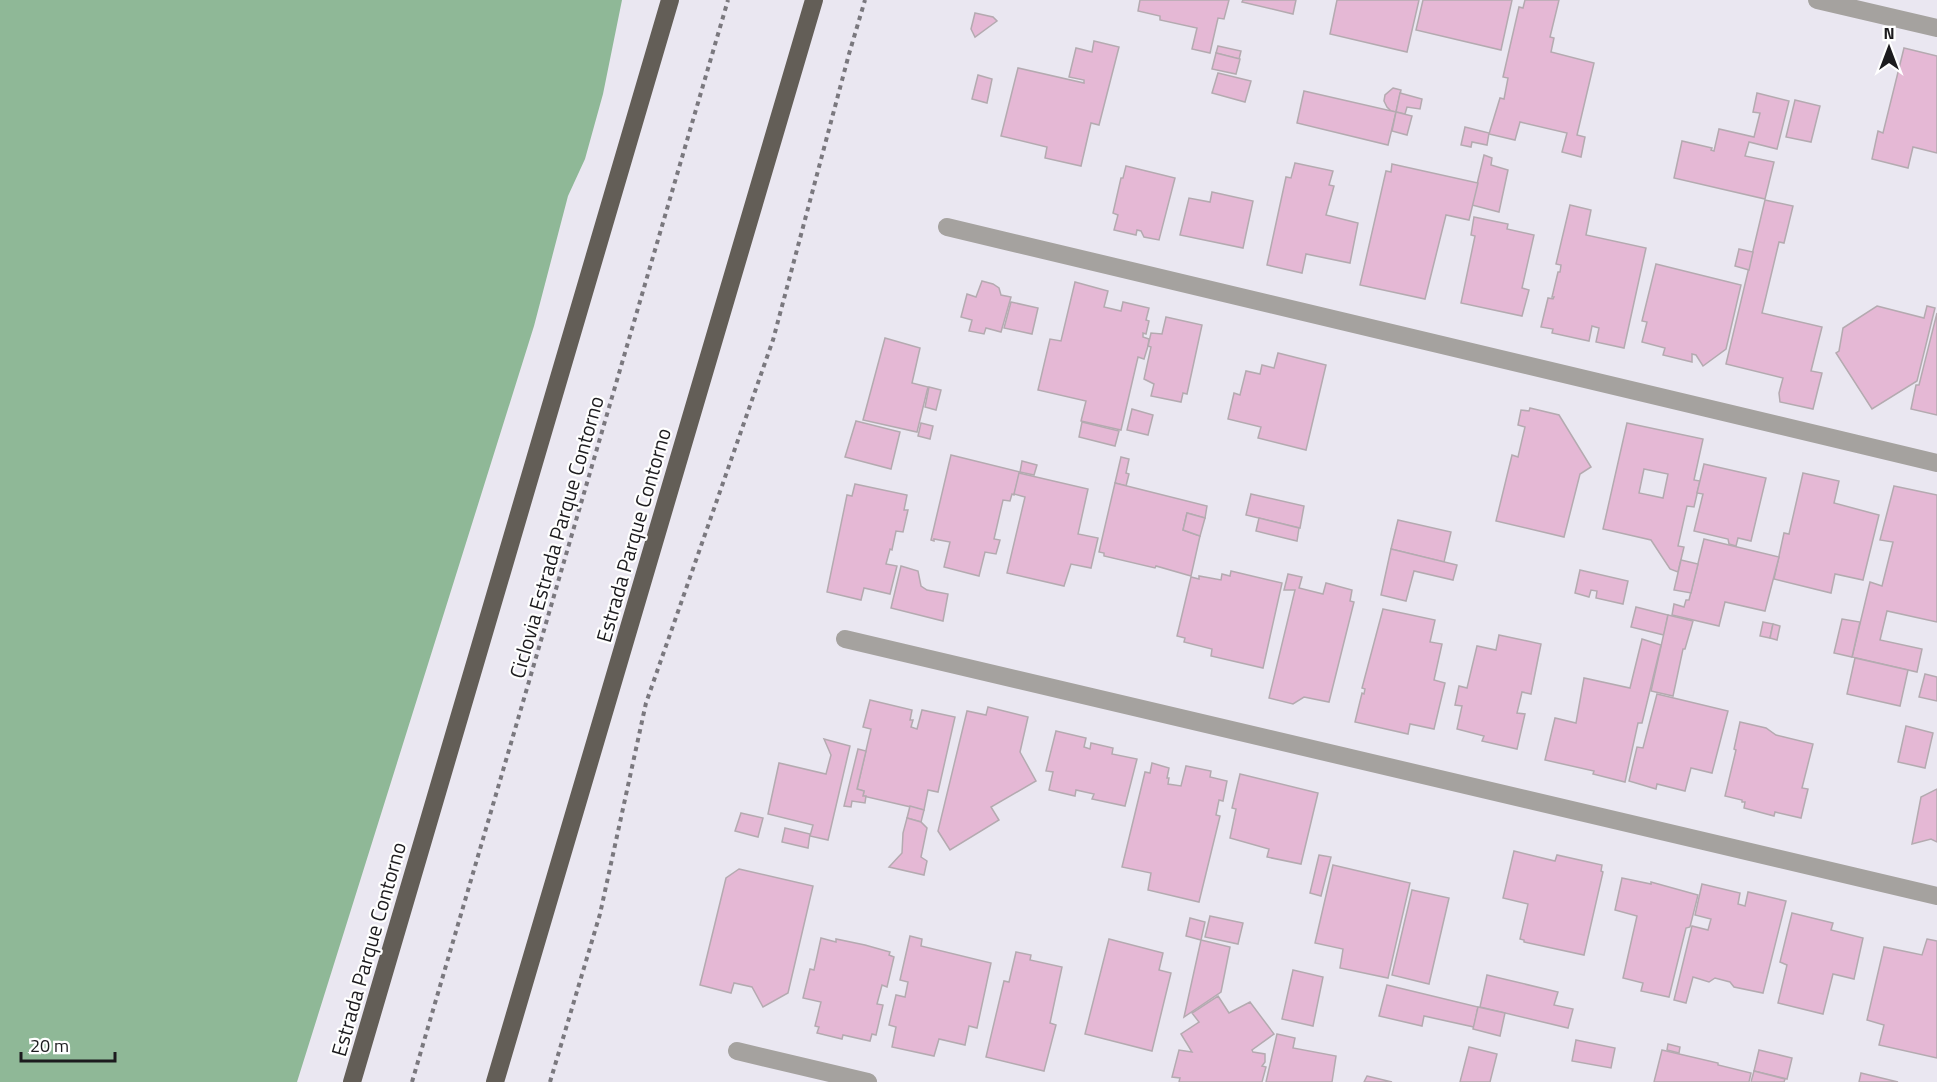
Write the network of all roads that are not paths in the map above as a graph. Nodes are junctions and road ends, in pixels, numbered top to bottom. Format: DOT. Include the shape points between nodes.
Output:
graph roads {
  1 [pos="670,0"];
  2 [pos="814,0"];
  3 [pos="1817,0"];
  4 [pos="1937,28"];
  5 [pos="947,227"];
  6 [pos="1937,463"];
  7 [pos="845,639"];
  8 [pos="1937,896"];
  9 [pos="738,1051"];
  10 [pos="352,1082"];
  11 [pos="495,1082"];
  12 [pos="868,1082"];
  1 -- 10 [label="highway, Estrada Parque Contorno"];
  2 -- 11 [label="highway, Estrada Parque Contorno"];
  3 -- 4 [label="street"];
  5 -- 6 [label="street"];
  7 -- 8 [label="street"];
  9 -- 12 [label="street"];
}
